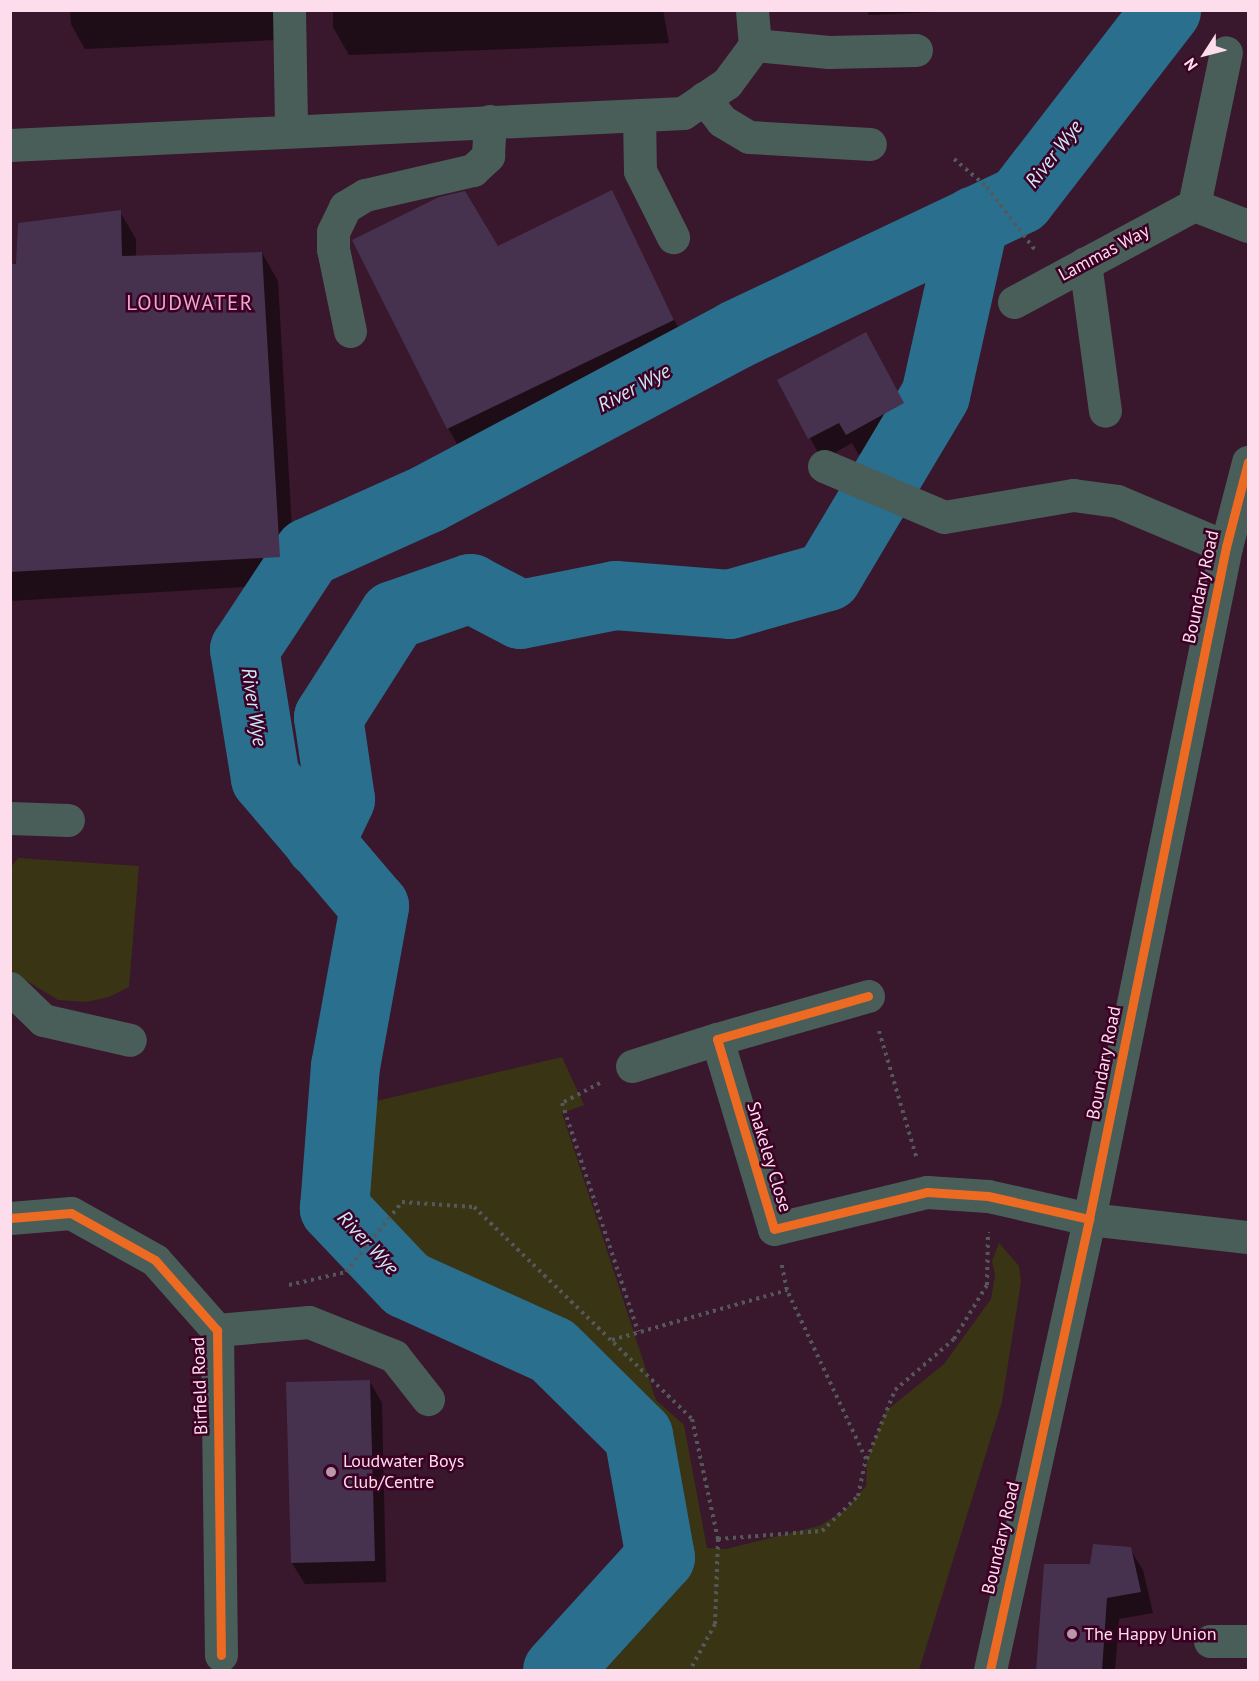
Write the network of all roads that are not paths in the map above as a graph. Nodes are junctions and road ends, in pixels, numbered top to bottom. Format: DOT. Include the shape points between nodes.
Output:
graph roads {
  1 [pos="289,10"];
  2 [pos="752,10"];
  3 [pos="755,45"];
  4 [pos="916,50"];
  5 [pos="1226,52"];
  6 [pos="704,98"];
  7 [pos="639,115"];
  8 [pos="490,121"];
  9 [pos="291,129"];
  10 [pos="870,144"];
  11 [pos="10,145"];
  12 [pos="1194,205"];
  13 [pos="1248,226"];
  14 [pos="673,237"];
  15 [pos="1085,264"];
  16 [pos="1014,302"];
  17 [pos="350,331"];
  18 [pos="1105,411"];
  19 [pos="1248,462"];
  20 [pos="824,466"];
  21 [pos="1226,547"];
  22 [pos="10,818"];
  23 [pos="68,820"];
  24 [pos="10,988"];
  25 [pos="868,996"];
  26 [pos="717,1039"];
  27 [pos="130,1040"];
  28 [pos="632,1066"];
  29 [pos="10,1218"];
  30 [pos="1089,1219"];
  31 [pos="1248,1237"];
  32 [pos="217,1330"];
  33 [pos="428,1399"];
  34 [pos="1210,1641"];
  35 [pos="1248,1641"];
  36 [pos="221,1655"];
  37 [pos="990,1671"];
  1 -- 9 [label="street"];
  2 -- 3 [label="street"];
  3 -- 4 [label="street" via="828,52"];
  3 -- 6 [label="street" via="727,83"];
  5 -- 12 [label="street"];
  6 -- 7 [label="street" via="683,113"];
  6 -- 10 [label="street" via="722,121 749,137"];
  7 -- 8 [label="street"];
  7 -- 14 [label="street" via="640,171"];
  8 -- 9 [label="street"];
  8 -- 17 [label="street" via="488,156 473,170 365,195 345,207 333,231 333,249"];
  9 -- 11 [label="street"];
  12 -- 13 [label="street"];
  12 -- 15 [label="street, Lammas Way"];
  15 -- 16 [label="street, Lammas Way"];
  15 -- 18 [label="street"];
  19 -- 21 [label="street, Boundary Road"];
  20 -- 21 [label="street" via="944,517 1073,495 1117,501"];
  21 -- 30 [label="street, Boundary Road"];
  22 -- 23 [label="street"];
  24 -- 27 [label="street" via="43,1020"];
  25 -- 26 [label="street"];
  26 -- 28 [label="street"];
  26 -- 30 [label="street, Snakeley Close" via="774,1229 927,1192 988,1196"];
  29 -- 32 [label="street, Birfield Road" via="71,1213 155,1260"];
  30 -- 31 [label="street, Snakeley Close"];
  30 -- 37 [label="street, Boundary Road"];
  32 -- 33 [label="street" via="309,1323 394,1356"];
  32 -- 36 [label="street, Birfield Road"];
  34 -- 35 [label="street"];
}
